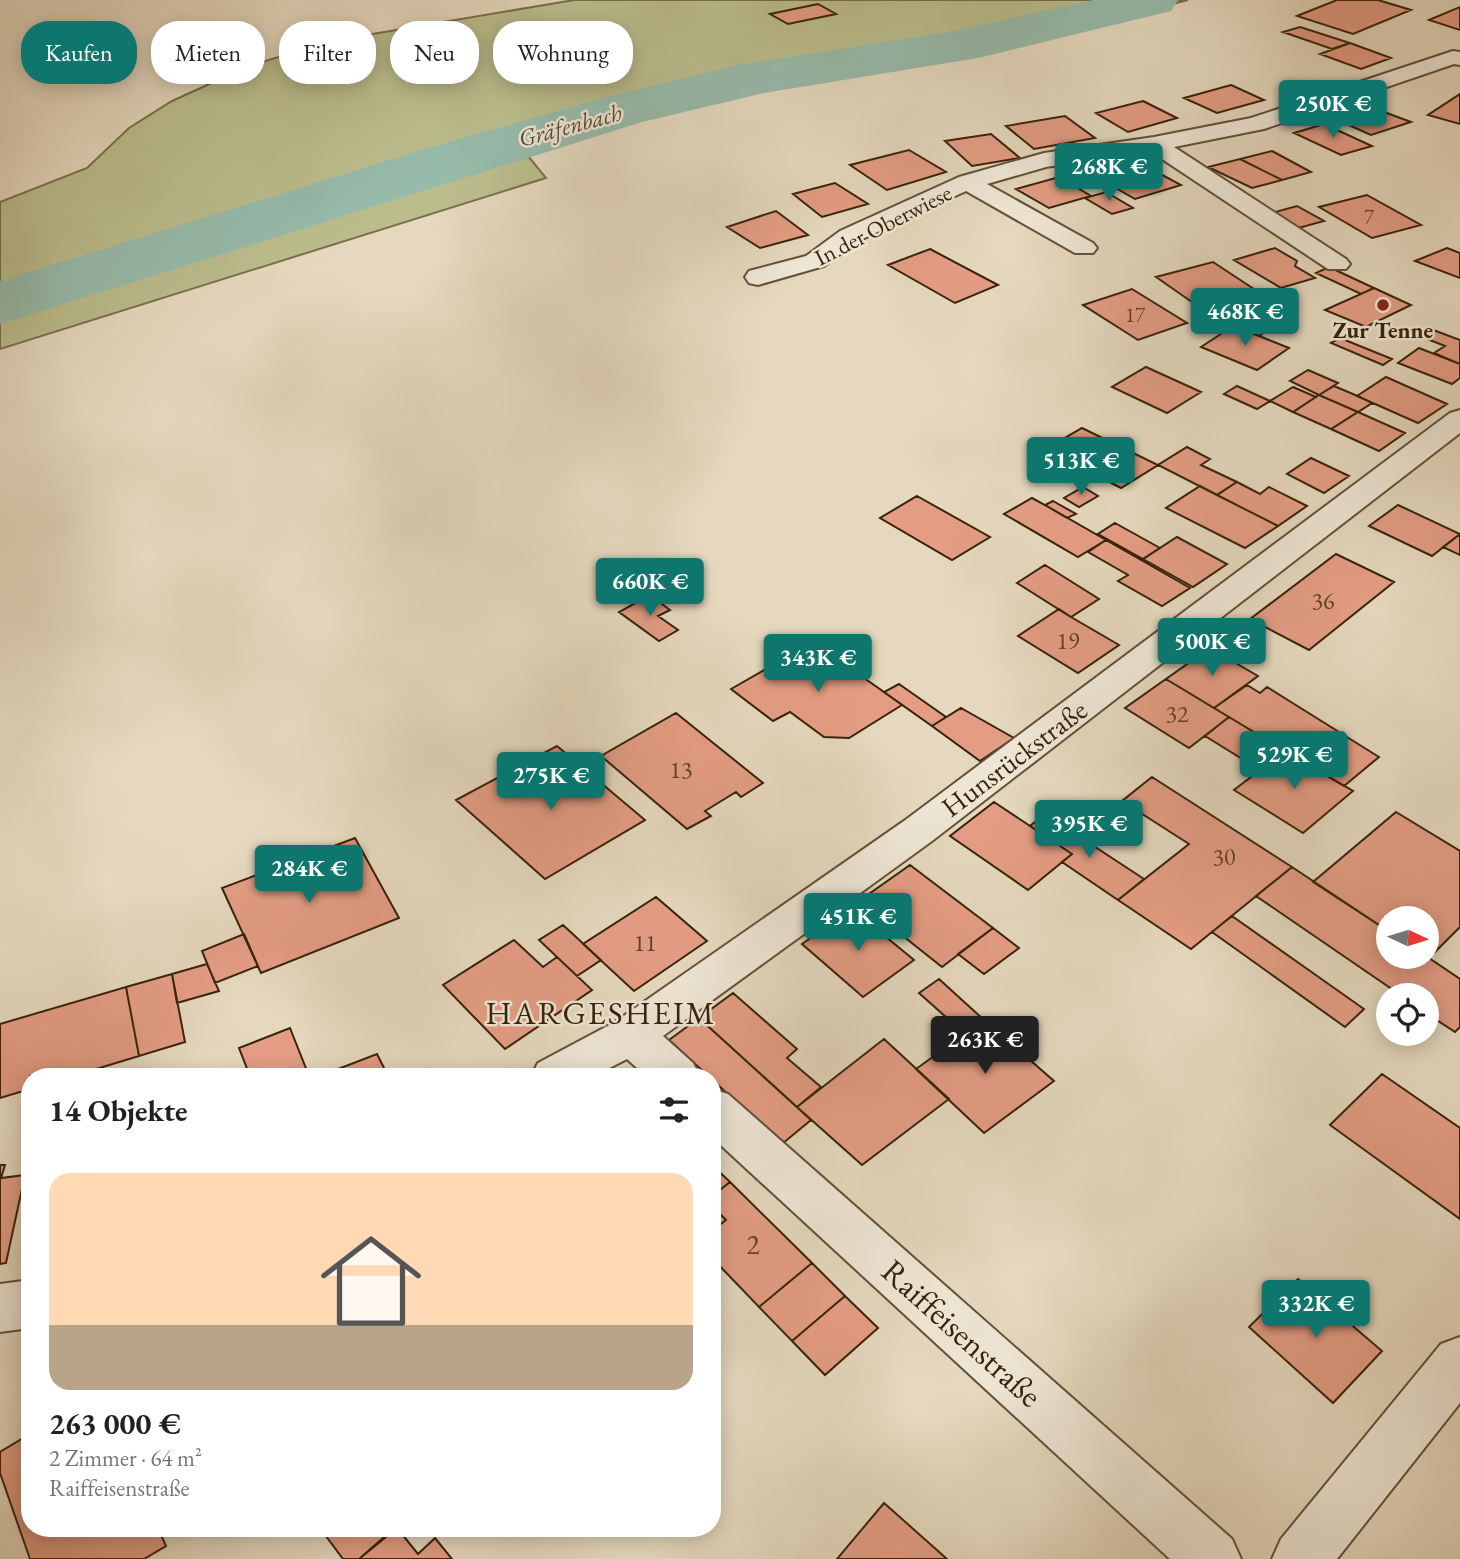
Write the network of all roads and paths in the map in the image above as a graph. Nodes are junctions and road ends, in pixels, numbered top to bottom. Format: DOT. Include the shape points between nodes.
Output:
graph roads {
  1 [pos="1460,60"];
  2 [pos="1154,144"];
  3 [pos="967,182"];
  4 [pos="1084,248"];
  5 [pos="1336,264"];
  6 [pos="758,277"];
  7 [pos="1460,419"];
  8 [pos="631,1035"];
  9 [pos="569,1068"];
  10 [pos="668,1068"];
  11 [pos="721,1116"];
  12 [pos="21,1305"];
  13 [pos="0,1308"];
  14 [pos="1460,1362"];
  15 [pos="1212,1559"];
  16 [pos="1301,1559"];
  1 -- 2 [label="street, In der Oberwiese" via="1453,57 1256,124"];
  2 -- 3 [label="street, In der Oberwiese" via="1044,160"];
  2 -- 5 [label="street"];
  3 -- 4 [label="street, In der Oberwiese"];
  3 -- 6 [label="street, In der Oberwiese" via="849,236 815,261"];
  7 -- 8 [label="street, Hunsrückstraße" via="918,831"];
  8 -- 9 [label="street, Hunsrückstraße"];
  8 -- 10 [label="street"];
  11 -- 15 [label="street, Raiffeisenstraße"];
  12 -- 13 [label="street"];
  14 -- 16 [label="street"];
}
